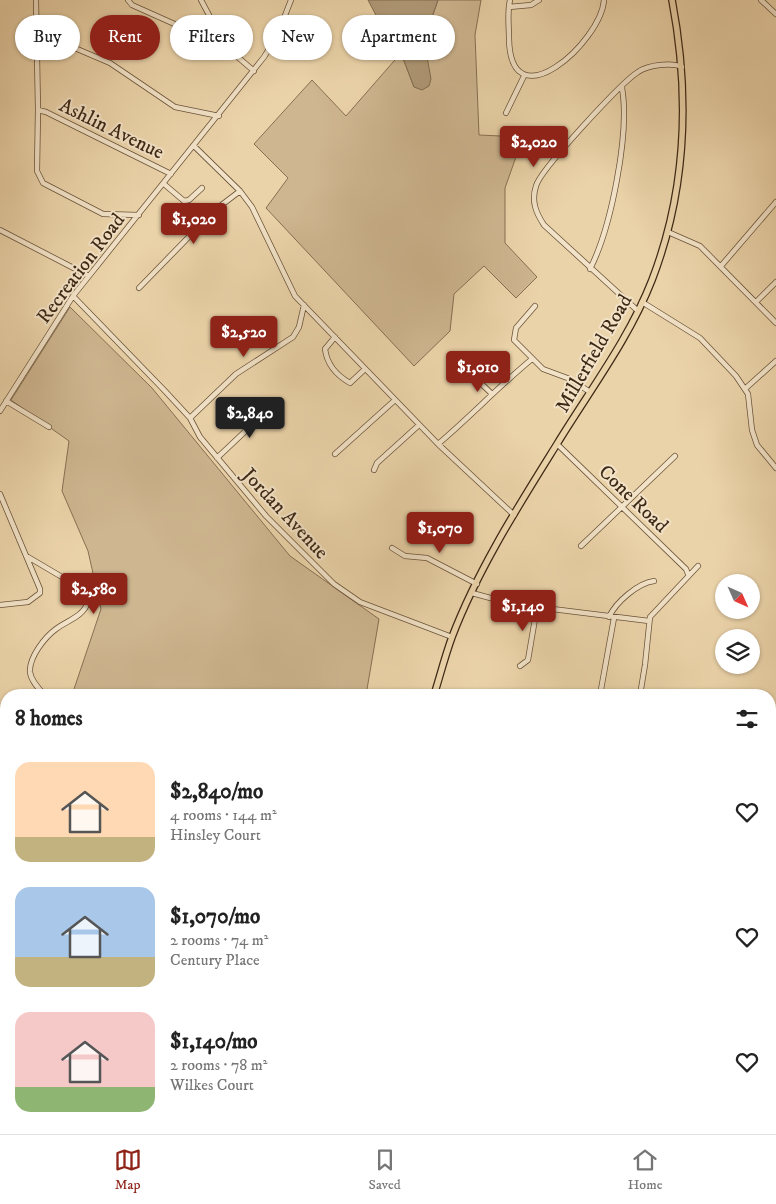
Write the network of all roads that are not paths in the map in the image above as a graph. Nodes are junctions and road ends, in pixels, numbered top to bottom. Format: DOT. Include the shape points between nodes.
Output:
graph roads {
  1 [pos="36,0"];
  2 [pos="128,0"];
  3 [pos="201,0"];
  4 [pos="291,0"];
  5 [pos="510,0"];
  6 [pos="539,0"];
  7 [pos="604,0"];
  8 [pos="672,0"];
  9 [pos="761,0"];
  10 [pos="509,7"];
  11 [pos="776,14"];
  12 [pos="36,15"];
  13 [pos="209,15"];
  14 [pos="170,24"];
  15 [pos="80,50"];
  16 [pos="36,60"];
  17 [pos="241,60"];
  18 [pos="682,67"];
  19 [pos="254,71"];
  20 [pos="524,76"];
  21 [pos="622,88"];
  22 [pos="38,110"];
  23 [pos="506,113"];
  24 [pos="219,116"];
  25 [pos="194,146"];
  26 [pos="172,174"];
  27 [pos="164,184"];
  28 [pos="202,188"];
  29 [pos="240,191"];
  30 [pos="776,202"];
  31 [pos="139,215"];
  32 [pos="0,230"];
  33 [pos="668,232"];
  34 [pos="721,266"];
  35 [pos="590,269"];
  36 [pos="89,276"];
  37 [pos="776,282"];
  38 [pos="140,288"];
  39 [pos="73,296"];
  40 [pos="642,302"];
  41 [pos="756,302"];
  42 [pos="304,305"];
  43 [pos="535,306"];
  44 [pos="638,311"];
  45 [pos="776,323"];
  46 [pos="334,337"];
  47 [pos="532,359"];
  48 [pos="776,361"];
  49 [pos="365,369"];
  50 [pos="452,378"];
  51 [pos="746,388"];
  52 [pos="590,392"];
  53 [pos="492,394"];
  54 [pos="395,400"];
  55 [pos="6,401"];
  56 [pos="270,407"];
  57 [pos="0,411"];
  58 [pos="190,418"];
  59 [pos="420,425"];
  60 [pos="49,427"];
  61 [pos="438,444"];
  62 [pos="557,444"];
  63 [pos="335,454"];
  64 [pos="675,456"];
  65 [pos="217,458"];
  66 [pos="776,468"];
  67 [pos="374,470"];
  68 [pos="0,494"];
  69 [pos="621,506"];
  70 [pos="514,515"];
  71 [pos="581,546"];
  72 [pos="392,548"];
  73 [pos="28,557"];
  74 [pos="698,566"];
  75 [pos="688,574"];
  76 [pos="654,581"];
  77 [pos="477,584"];
  78 [pos="472,593"];
  79 [pos="0,605"];
  80 [pos="537,607"];
  81 [pos="611,617"];
  82 [pos="649,621"];
  83 [pos="452,637"];
  84 [pos="520,666"];
  85 [pos="39,689"];
  86 [pos="436,689"];
  87 [pos="601,689"];
  88 [pos="641,689"];
  1 -- 12 [label="street"];
  2 -- 14 [label="street"];
  3 -- 13 [label="street"];
  4 -- 19 [label="street, Recreation Road" via="276,36"];
  5 -- 10 [label="street"];
  6 -- 10 [label="street" via="531,5"];
  7 -- 20 [label="street" via="598,22 558,67 549,73"];
  8 -- 18 [label="main road, Millerfield Road"];
  9 -- 11 [label="street"];
  10 -- 20 [label="street" via="511,61"];
  15 -- 24 [label="street" via="110,63 175,107"];
  16 -- 22 [label="street"];
  17 -- 19 [label="street"];
  18 -- 21 [label="street" via="647,68 634,75"];
  18 -- 33 [label="main road, Millerfield Road" via="682,156"];
  19 -- 24 [label="street, Recreation Road"];
  20 -- 23 [label="street"];
  21 -- 35 [label="street" via="620,164 604,230"];
  21 -- 35 [label="street" via="547,166 535,192 535,207 544,225"];
  22 -- 26 [label="street, Ashlin Avenue"];
  22 -- 31 [label="street" via="37,171 43,184 103,214"];
  24 -- 25 [label="street, Recreation Road"];
  25 -- 26 [label="street, Recreation Road"];
  25 -- 29 [label="street"];
  26 -- 27 [label="street, Recreation Road"];
  27 -- 28 [label="street" via="184,201"];
  27 -- 31 [label="street, Recreation Road"];
  29 -- 38 [label="street" via="216,210"];
  29 -- 42 [label="street" via="259,219 290,288"];
  30 -- 34 [label="street"];
  31 -- 36 [label="street, Recreation Road"];
  32 -- 36 [label="street"];
  33 -- 34 [label="street" via="694,242"];
  33 -- 40 [label="main road, Millerfield Road"];
  34 -- 41 [label="street"];
  35 -- 44 [label="street"];
  36 -- 39 [label="street, Recreation Road"];
  37 -- 41 [label="street"];
  39 -- 55 [label="street, Recreation Road"];
  39 -- 58 [label="street, Jordan Avenue"];
  40 -- 44 [label="main road, Millerfield Road"];
  40 -- 51 [label="street" via="700,338"];
  41 -- 45 [label="street"];
  42 -- 46 [label="street"];
  42 -- 58 [label="street" via="299,327 292,337 236,374"];
  43 -- 47 [label="street" via="514,335 516,343"];
  44 -- 52 [label="main road, Millerfield Road"];
  46 -- 49 [label="street"];
  46 -- 49 [label="street" via="325,349 326,360 334,371 350,383"];
  47 -- 52 [label="street" via="548,372 570,379"];
  47 -- 53 [label="street"];
  48 -- 51 [label="street"];
  49 -- 54 [label="street"];
  50 -- 53 [label="street" via="462,368 466,369"];
  51 -- 66 [label="street" via="757,445"];
  52 -- 62 [label="main road, Millerfield Road"];
  53 -- 61 [label="street"];
  54 -- 59 [label="street"];
  54 -- 63 [label="street"];
  55 -- 57 [label="street, Recreation Road"];
  55 -- 60 [label="street"];
  56 -- 65 [label="street"];
  58 -- 65 [label="street, Jordan Avenue"];
  59 -- 61 [label="street"];
  59 -- 67 [label="street" via="377,463"];
  61 -- 70 [label="street"];
  62 -- 69 [label="street, Cone Road"];
  62 -- 70 [label="main road, Millerfield Road"];
  64 -- 69 [label="street"];
  65 -- 83 [label="street, Jordan Avenue" via="270,520 339,589 378,610"];
  68 -- 73 [label="street"];
  69 -- 71 [label="street"];
  69 -- 75 [label="street, Cone Road"];
  70 -- 77 [label="main road, Millerfield Road"];
  72 -- 77 [label="street" via="406,556 427,558"];
  73 -- 79 [label="street" via="40,593 28,602"];
  73 -- 85 [label="street" via="84,590 88,602 86,610 55,630 36,653 30,672"];
  74 -- 75 [label="street"];
  75 -- 82 [label="street"];
  76 -- 81 [label="street" via="640,585 613,610"];
  77 -- 78 [label="main road, Millerfield Road"];
  78 -- 80 [label="street"];
  78 -- 83 [label="main road, Millerfield Road"];
  80 -- 81 [label="street"];
  80 -- 84 [label="street" via="528,660"];
  81 -- 82 [label="street"];
  81 -- 87 [label="street"];
  82 -- 88 [label="street"];
  83 -- 86 [label="main road, Millerfield Road"];
}
